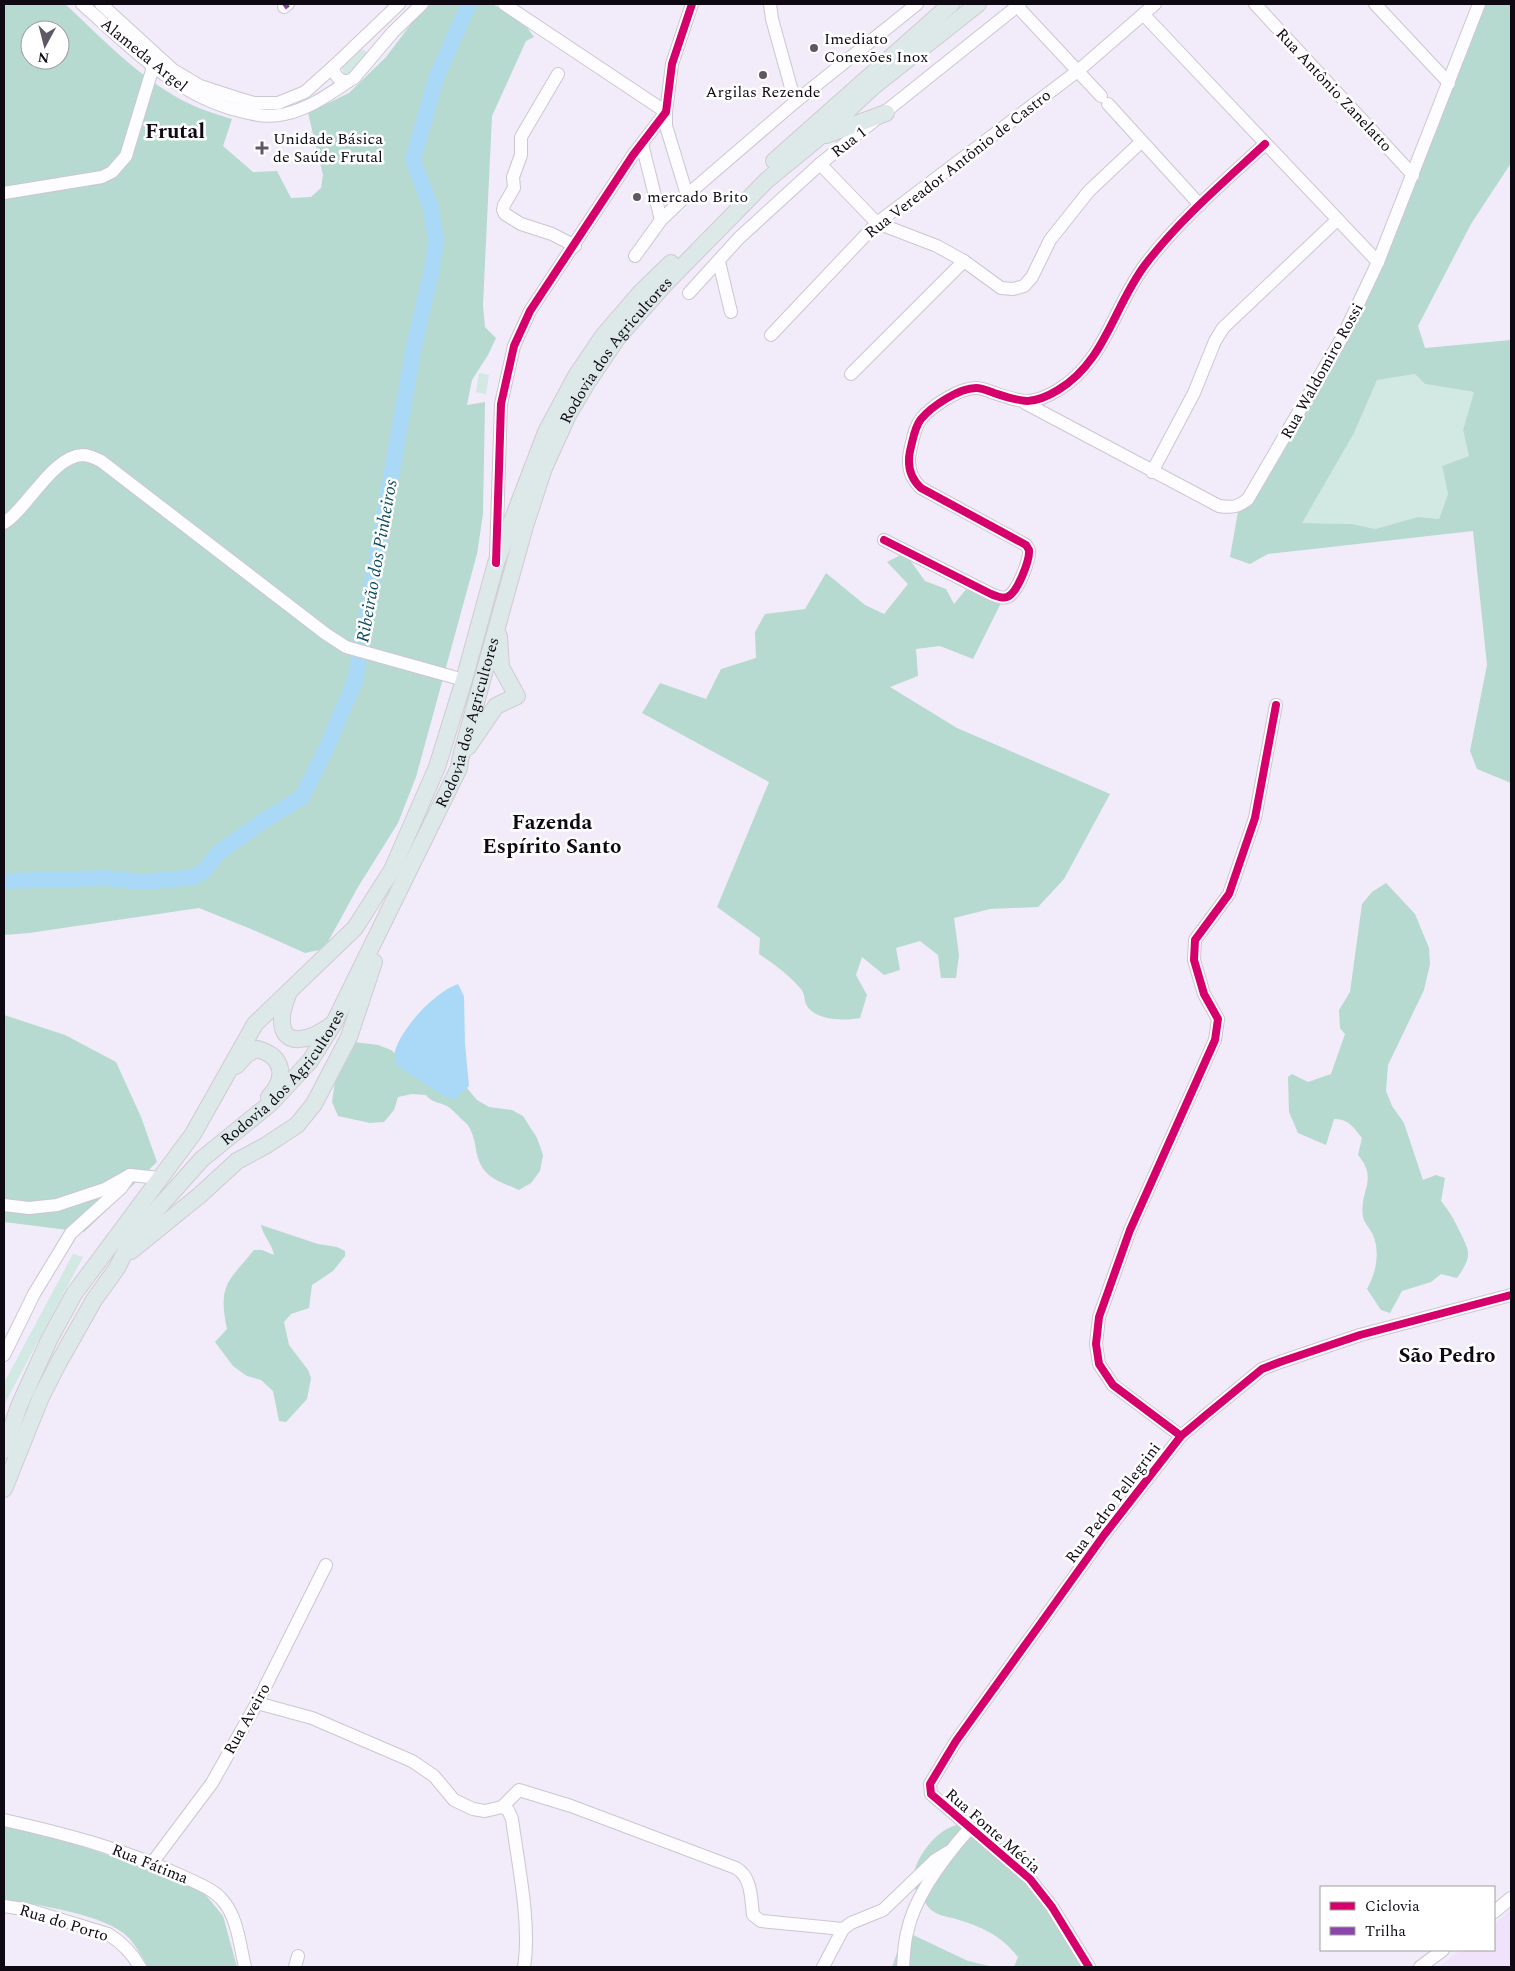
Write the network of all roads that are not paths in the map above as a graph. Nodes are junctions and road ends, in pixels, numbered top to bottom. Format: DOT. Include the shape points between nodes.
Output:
graph roads {
  1 [pos="82,4"];
  2 [pos="101,4"];
  3 [pos="399,4"];
  4 [pos="422,4"];
  5 [pos="504,4"];
  6 [pos="692,4"];
  7 [pos="770,4"];
  8 [pos="917,4"];
  9 [pos="951,4"];
  10 [pos="978,4"];
  11 [pos="1155,4"];
  12 [pos="1255,4"];
  13 [pos="1375,4"];
  14 [pos="1479,4"];
  15 [pos="1019,5"];
  16 [pos="1143,14"];
  17 [pos="358,41"];
  18 [pos="374,57"];
  19 [pos="153,67"];
  20 [pos="333,67"];
  21 [pos="1078,70"];
  22 [pos="558,74"];
  23 [pos="349,81"];
  24 [pos="1449,83"];
  25 [pos="795,102"];
  26 [pos="666,112"];
  27 [pos="886,113"];
  28 [pos="817,139"];
  29 [pos="1141,142"];
  30 [pos="642,144"];
  31 [pos="1265,144"];
  32 [pos="629,164"];
  33 [pos="820,164"];
  34 [pos="648,170"];
  35 [pos="1414,175"];
  36 [pos="4,193"];
  37 [pos="687,195"];
  38 [pos="1200,205"];
  39 [pos="661,220"];
  40 [pos="1337,220"];
  41 [pos="877,223"];
  42 [pos="575,246"];
  43 [pos="635,256"];
  44 [pos="964,260"];
  45 [pos="719,262"];
  46 [pos="1378,262"];
  47 [pos="689,293"];
  48 [pos="732,312"];
  49 [pos="771,335"];
  50 [pos="851,374"];
  51 [pos="1025,403"];
  52 [pos="1152,472"];
  53 [pos="4,523"];
  54 [pos="884,540"];
  55 [pos="496,563"];
  56 [pos="499,623"];
  57 [pos="464,680"];
  58 [pos="1276,705"];
  59 [pos="460,760"];
  60 [pos="398,893"];
  61 [pos="288,994"];
  62 [pos="333,1024"];
  63 [pos="220,1083"];
  64 [pos="243,1127"];
  65 [pos="130,1175"];
  66 [pos="160,1178"];
  67 [pos="4,1205"];
  68 [pos="117,1268"];
  69 [pos="1511,1295"];
  70 [pos="4,1355"];
  71 [pos="19,1406"];
  72 [pos="4,1430"];
  73 [pos="1182,1436"];
  74 [pos="4,1450"];
  75 [pos="4,1489"];
  76 [pos="326,1565"];
  77 [pos="257,1703"];
  78 [pos="930,1790"];
  79 [pos="502,1807"];
  80 [pos="4,1820"];
  81 [pos="970,1828"];
  82 [pos="948,1852"];
  83 [pos="152,1864"];
  84 [pos="1511,1898"];
  85 [pos="4,1906"];
  86 [pos="1495,1911"];
  87 [pos="843,1928"];
  88 [pos="1442,1951"];
  89 [pos="140,1967"];
  90 [pos="245,1967"];
  91 [pos="524,1967"];
  92 [pos="823,1967"];
  93 [pos="903,1967"];
  94 [pos="1089,1967"];
  95 [pos="1420,1967"];
  1 -- 19 [label="street, Alameda Argel"];
  2 -- 20 [label="street, Alameda Argel" via="173,70 200,86 237,98 261,104 278,103 305,92"];
  3 -- 17 [label="street, Alameda Argel"];
  4 -- 18 [label="street, Alameda Argel" via="393,32"];
  5 -- 26 [label="street"];
  6 -- 26 [label="street" via="672,64"];
  7 -- 25 [label="street"];
  8 -- 25 [label="street"];
  9 -- 55 [label="main road, Rodovia dos Agricultores" via="752,181 640,293 603,336 576,376 546,432"];
  10 -- 28 [label="main road, Rodovia dos Agricultores" via="874,86"];
  11 -- 16 [label="street, Rua Vereador Antônio de Castro"];
  12 -- 35 [label="street, Rua Antônio Zanelatto"];
  13 -- 24 [label="street"];
  14 -- 24 [label="street, Rua Waldomiro Rossi"];
  15 -- 21 [label="street"];
  15 -- 27 [label="street, Rua 1"];
  16 -- 21 [label="street, Rua Vereador Antônio de Castro"];
  16 -- 31 [label="street"];
  17 -- 18 [label="street"];
  17 -- 20 [label="street, Alameda Argel"];
  18 -- 23 [label="street, Alameda Argel"];
  19 -- 23 [label="street, Alameda Argel" via="197,97 265,117 301,109"];
  19 -- 36 [label="street" via="126,156 112,172 86,180"];
  20 -- 23 [label="street" via="336,76"];
  21 -- 29 [label="street"];
  21 -- 41 [label="street, Rua Vereador Antônio de Castro"];
  22 -- 42 [label="street" via="521,137 514,188 503,210 522,224"];
  24 -- 35 [label="street, Rua Waldomiro Rossi"];
  25 -- 37 [label="street"];
  26 -- 30 [label="street"];
  26 -- 37 [label="street" via="666,126"];
  27 -- 28 [label="main road"];
  27 -- 33 [label="street, Rua 1"];
  28 -- 56 [label="main road, Rodovia dos Agricultores" via="767,180 665,284 618,337 587,382 544,468 524,526"];
  29 -- 38 [label="street"];
  29 -- 44 [label="street" via="1071,212 1050,240 1032,277 1024,286 1001,288"];
  30 -- 32 [label="street"];
  30 -- 34 [label="street"];
  31 -- 38 [label="street"];
  31 -- 40 [label="street"];
  32 -- 34 [label="street"];
  32 -- 42 [label="street"];
  33 -- 41 [label="street"];
  33 -- 45 [label="street, Rua 1" via="739,238"];
  34 -- 39 [label="street"];
  35 -- 46 [label="street, Rua Waldomiro Rossi"];
  37 -- 39 [label="street"];
  38 -- 51 [label="street" via="1146,264 1129,288 1107,335 1084,371 1057,391"];
  39 -- 43 [label="street"];
  40 -- 46 [label="street"];
  40 -- 52 [label="street" via="1223,328 1194,393"];
  41 -- 44 [label="street"];
  41 -- 49 [label="street, Rua Vereador Antônio de Castro"];
  42 -- 55 [label="street" via="530,311 508,368 501,404"];
  44 -- 50 [label="street"];
  45 -- 47 [label="street, Rua 1"];
  45 -- 48 [label="street"];
  46 -- 52 [label="street, Rua Waldomiro Rossi" via="1343,336 1248,499 1239,506 1219,506"];
  51 -- 52 [label="street, Rua Waldomiro Rossi"];
  51 -- 54 [label="street, Rua Waldomiro Rossi" via="978,388 959,393 921,420 914,432 909,457 910,472 922,488 1026,545 1030,553 1027,563 1010,597 991,594"];
  53 -- 57 [label="street" via="63,464 76,457 90,456 102,461 346,647"];
  55 -- 57 [label="main road, Rodovia dos Agricultores"];
  56 -- 59 [label="main road, Rodovia dos Agricultores"];
  56 -- 59 [label="main road" via="501,667 517,696 496,706"];
  57 -- 61 [label="main road, Rodovia dos Agricultores" via="437,767 392,870 355,928"];
  58 -- 73 [label="street" via="1252,828 1228,894 1195,940 1194,960 1204,994 1218,1018 1215,1040 1130,1230 1099,1317 1096,1344 1103,1373 1113,1385"];
  59 -- 60 [label="main road, Rodovia dos Agricultores" via="460,768 445,801"];
  60 -- 62 [label="main road, Rodovia dos Agricultores"];
  60 -- 68 [label="main road" via="349,1037 314,1104 297,1125 220,1175 133,1249"];
  61 -- 62 [label="main road" via="282,1017 287,1034 296,1040 315,1037"];
  61 -- 63 [label="main road, Rodovia dos Agricultores" via="255,1024"];
  62 -- 64 [label="main road, Rodovia dos Agricultores" via="302,1071 272,1104"];
  63 -- 64 [label="main road" via="247,1054 257,1048 269,1052 279,1062 281,1073 276,1090"];
  63 -- 66 [label="main road, Rodovia dos Agricultores" via="193,1134"];
  64 -- 68 [label="main road, Rodovia dos Agricultores" via="217,1145 183,1177 142,1226"];
  65 -- 66 [label="street"];
  65 -- 67 [label="street" via="105,1189 57,1205 29,1208"];
  65 -- 70 [label="street" via="121,1188 71,1233 34,1294"];
  66 -- 71 [label="main road, Rodovia dos Agricultores" via="74,1294"];
  68 -- 75 [label="main road, Rodovia dos Agricultores" via="77,1329 41,1397"];
  69 -- 73 [label="street, Rua Pedro Pellegrini" via="1360,1335 1268,1367"];
  71 -- 72 [label="main road"];
  71 -- 74 [label="main road, Rodovia dos Agricultores"];
  73 -- 78 [label="street, Rua Pedro Pellegrini" via="1104,1535 961,1734 933,1779"];
  76 -- 77 [label="street, Rua Aveiro"];
  77 -- 79 [label="street" via="312,1718 412,1761 434,1776 454,1800 473,1809 485,1811"];
  77 -- 83 [label="street, Rua Aveiro" via="212,1783"];
  78 -- 81 [label="street, Rua Fonte Mécia" via="934,1799"];
  79 -- 87 [label="street" via="519,1790 571,1806 744,1872 754,1915 761,1920"];
  79 -- 91 [label="street" via="508,1810 512,1819 525,1925 527,1952"];
  80 -- 83 [label="street, Rua Fátima" via="75,1836"];
  81 -- 82 [label="street"];
  81 -- 94 [label="street, Rua Fonte Mécia" via="1030,1879"];
  82 -- 87 [label="street" via="935,1860 884,1910"];
  82 -- 93 [label="street" via="915,1908 907,1932"];
  83 -- 90 [label="street, Rua Fátima" via="207,1888 224,1902 234,1921"];
  84 -- 86 [label="street"];
  85 -- 89 [label="street, Rua do Porto" via="29,1910 108,1934 133,1954"];
  87 -- 92 [label="street"];
  88 -- 95 [label="street"];
}
